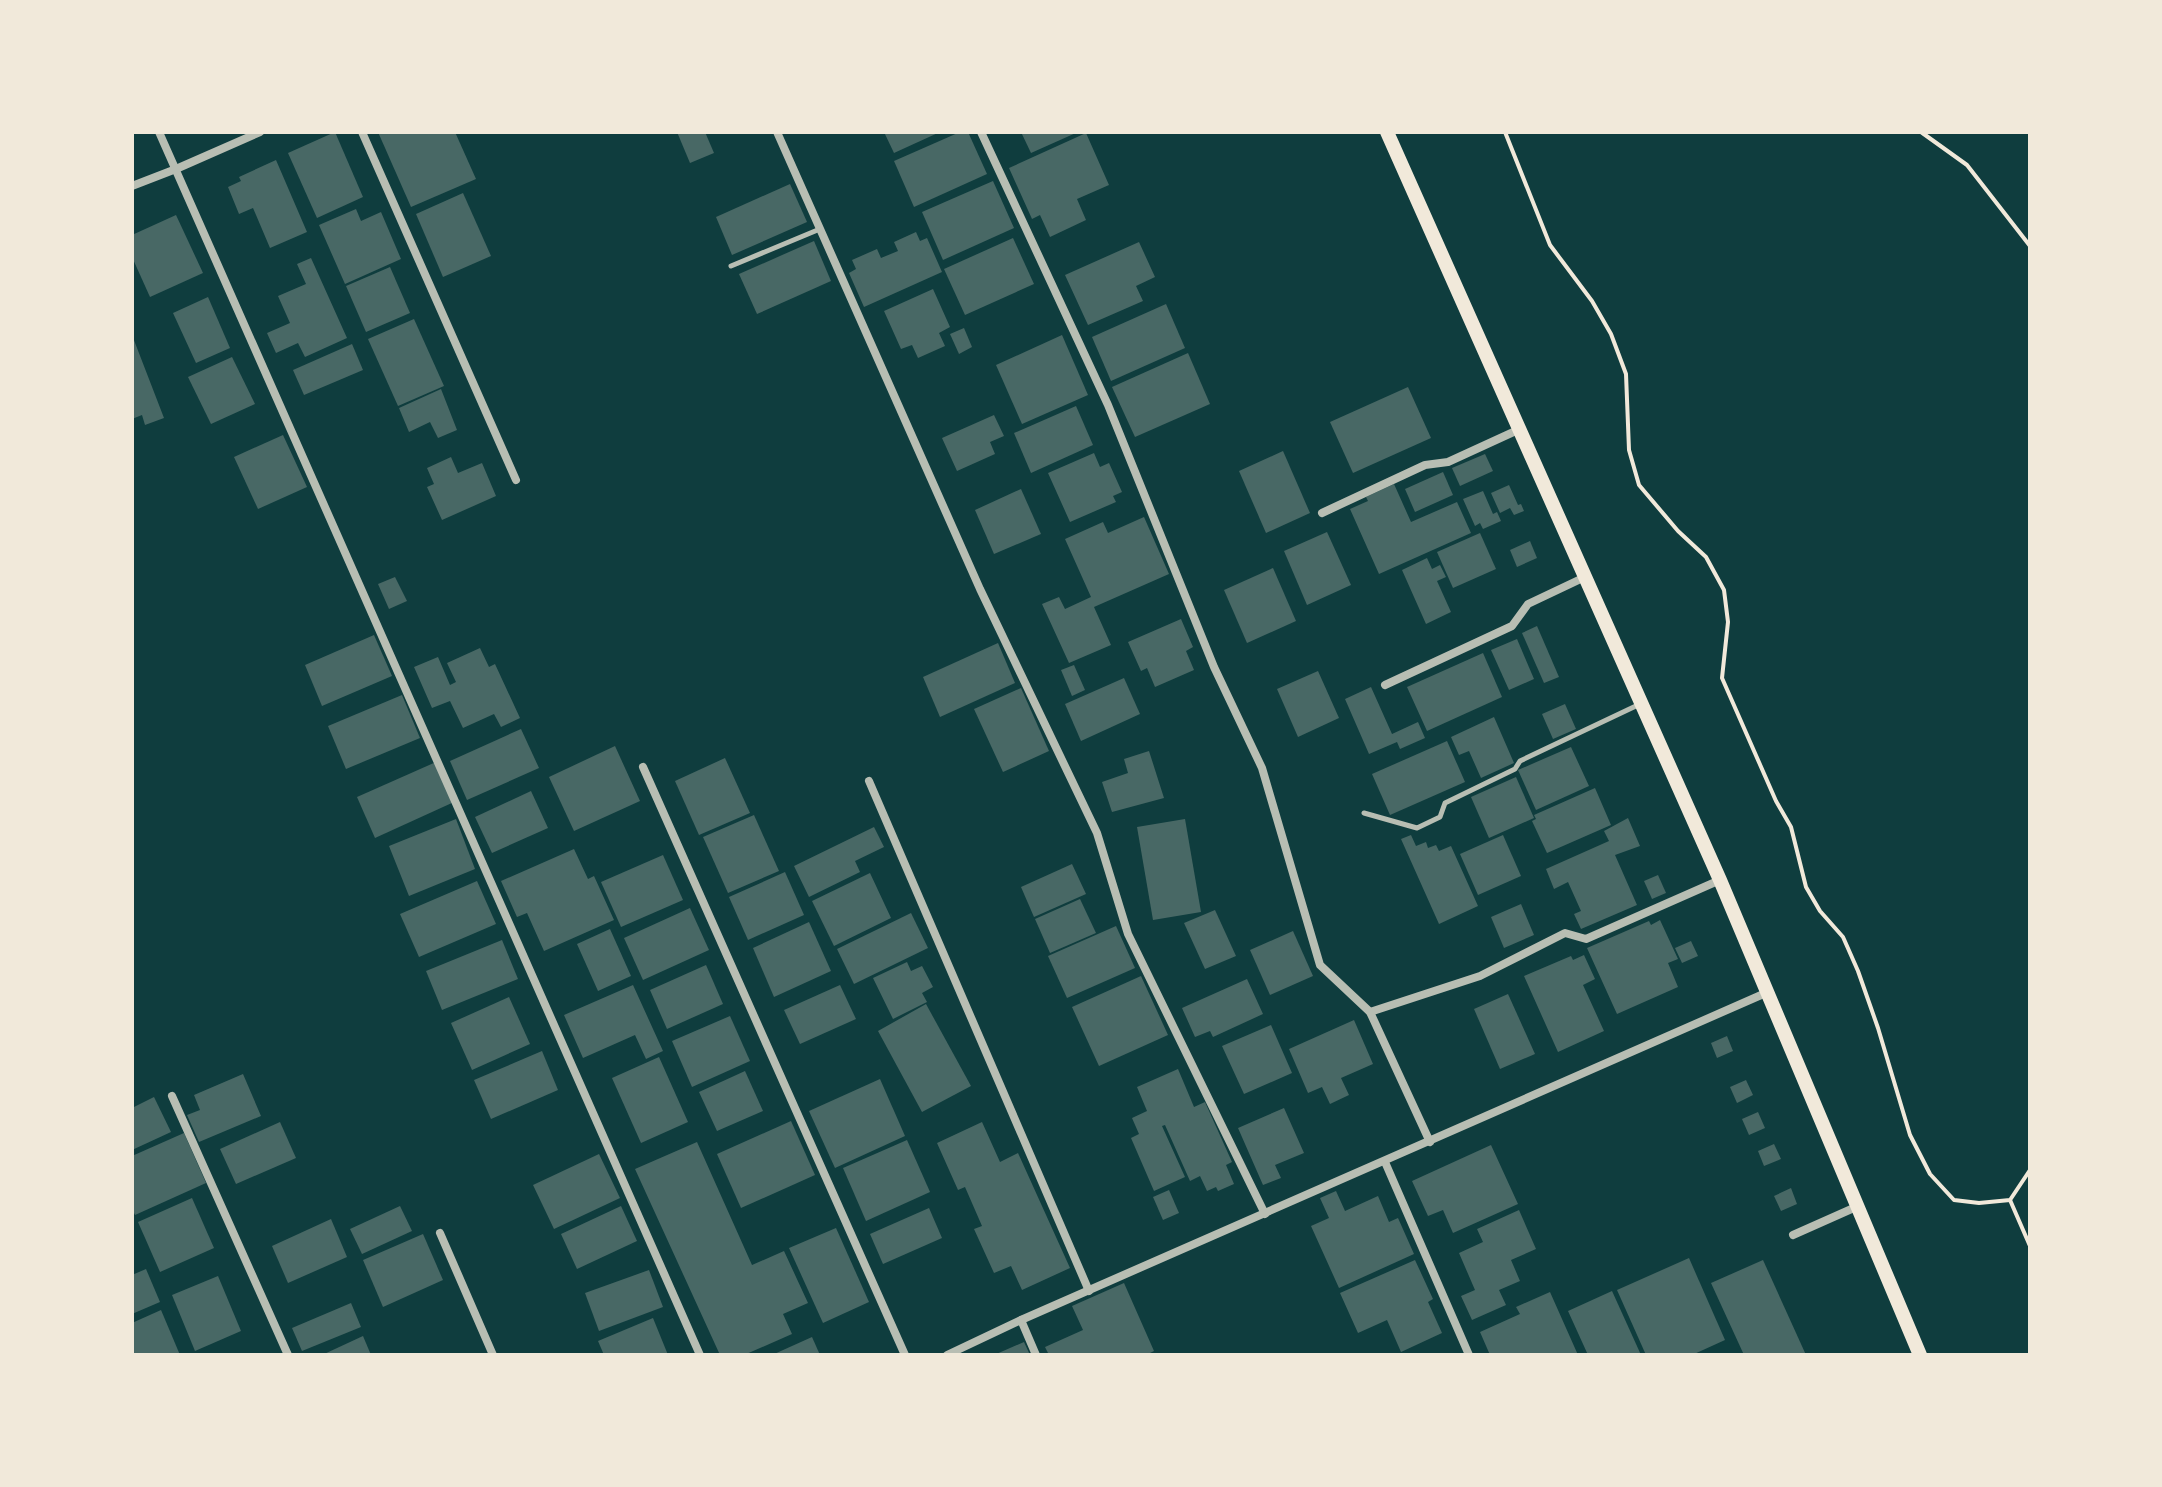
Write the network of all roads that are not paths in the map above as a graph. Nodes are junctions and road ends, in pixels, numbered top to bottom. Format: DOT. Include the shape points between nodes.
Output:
graph roads {
  1 [pos="159,132"];
  2 [pos="260,132"];
  3 [pos="362,132"];
  4 [pos="777,132"];
  5 [pos="981,132"];
  6 [pos="1387,132"];
  7 [pos="176,169"];
  8 [pos="132,186"];
  9 [pos="820,229"];
  10 [pos="731,266"];
  11 [pos="1520,429"];
  12 [pos="516,480"];
  13 [pos="1322,513"];
  14 [pos="1586,577"];
  15 [pos="1385,685"];
  16 [pos="1642,703"];
  17 [pos="643,767"];
  18 [pos="869,781"];
  19 [pos="1364,813"];
  20 [pos="1720,880"];
  21 [pos="1768,992"];
  22 [pos="1370,1012"];
  23 [pos="172,1096"];
  24 [pos="1430,1142"];
  25 [pos="1385,1162"];
  26 [pos="1856,1207"];
  27 [pos="1265,1214"];
  28 [pos="440,1233"];
  29 [pos="1793,1235"];
  30 [pos="1089,1291"];
  31 [pos="1021,1320"];
  32 [pos="288,1355"];
  33 [pos="493,1355"];
  34 [pos="700,1355"];
  35 [pos="905,1355"];
  36 [pos="947,1355"];
  37 [pos="1036,1355"];
  38 [pos="1469,1355"];
  39 [pos="1920,1355"];
  1 -- 7 [label="street"];
  2 -- 7 [label="street"];
  3 -- 12 [label="street"];
  4 -- 9 [label="street"];
  5 -- 22 [label="street" via="1108,405 1214,667 1262,768 1320,965"];
  6 -- 11 [label="main road"];
  7 -- 8 [label="street"];
  7 -- 34 [label="street"];
  9 -- 10 [label="lane"];
  9 -- 27 [label="street" via="980,589 1097,833 1128,934"];
  11 -- 13 [label="street"];
  11 -- 14 [label="main road"];
  14 -- 15 [label="street" via="1528,604 1512,626"];
  14 -- 16 [label="main road"];
  16 -- 19 [label="lane" via="1520,761 1515,769 1445,803 1440,817 1417,828"];
  16 -- 20 [label="main road"];
  17 -- 35 [label="street"];
  18 -- 30 [label="street"];
  20 -- 21 [label="main road"];
  20 -- 22 [label="street" via="1586,939 1565,933 1480,976"];
  21 -- 24 [label="street"];
  21 -- 26 [label="main road"];
  22 -- 24 [label="street"];
  23 -- 32 [label="street"];
  24 -- 25 [label="street"];
  25 -- 27 [label="street"];
  25 -- 38 [label="street"];
  26 -- 29 [label="street"];
  26 -- 39 [label="main road"];
  27 -- 30 [label="street"];
  28 -- 33 [label="street"];
  30 -- 31 [label="street"];
  31 -- 36 [label="street"];
  31 -- 37 [label="street"];
}
